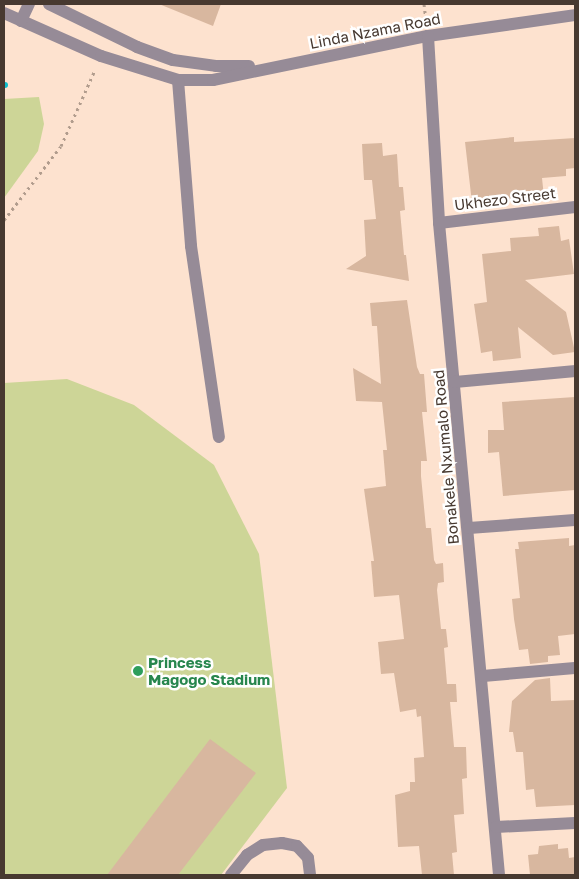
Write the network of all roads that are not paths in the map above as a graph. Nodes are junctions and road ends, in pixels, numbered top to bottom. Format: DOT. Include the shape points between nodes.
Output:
graph roads {
  1 [pos="28,4"];
  2 [pos="49,4"];
  3 [pos="4,13"];
  4 [pos="575,15"];
  5 [pos="21,22"];
  6 [pos="428,36"];
  7 [pos="270,66"];
  8 [pos="178,80"];
  9 [pos="575,207"];
  10 [pos="439,223"];
  11 [pos="575,371"];
  12 [pos="455,382"];
  13 [pos="219,438"];
  14 [pos="575,520"];
  15 [pos="469,528"];
  16 [pos="575,668"];
  17 [pos="483,676"];
  18 [pos="575,823"];
  19 [pos="496,827"];
  20 [pos="231,875"];
  21 [pos="310,875"];
  22 [pos="499,875"];
  1 -- 5 [label="street"];
  2 -- 7 [label="street, Linda Nzama Road" via="137,47 172,60 216,66"];
  3 -- 5 [label="street, Linda Nzama Road"];
  4 -- 6 [label="street, Linda Nzama Road"];
  5 -- 8 [label="street, Linda Nzama Road" via="101,56"];
  6 -- 7 [label="street, Linda Nzama Road" via="340,56"];
  6 -- 10 [label="street, Bonakele Nxumalo Road"];
  7 -- 8 [label="street, Linda Nzama Road" via="213,80"];
  8 -- 13 [label="street" via="191,246"];
  9 -- 10 [label="street, Ukhezo Street"];
  10 -- 12 [label="street, Bonakele Nxumalo Road"];
  11 -- 12 [label="street"];
  12 -- 15 [label="street, Bonakele Nxumalo Road"];
  14 -- 15 [label="street"];
  15 -- 17 [label="street, Bonakele Nxumalo Road"];
  16 -- 17 [label="street"];
  17 -- 19 [label="street, Bonakele Nxumalo Road"];
  18 -- 19 [label="street"];
  19 -- 22 [label="street, Bonakele Nxumalo Road"];
  20 -- 21 [label="street" via="247,856 263,845 282,843 297,846 308,858"];
}
